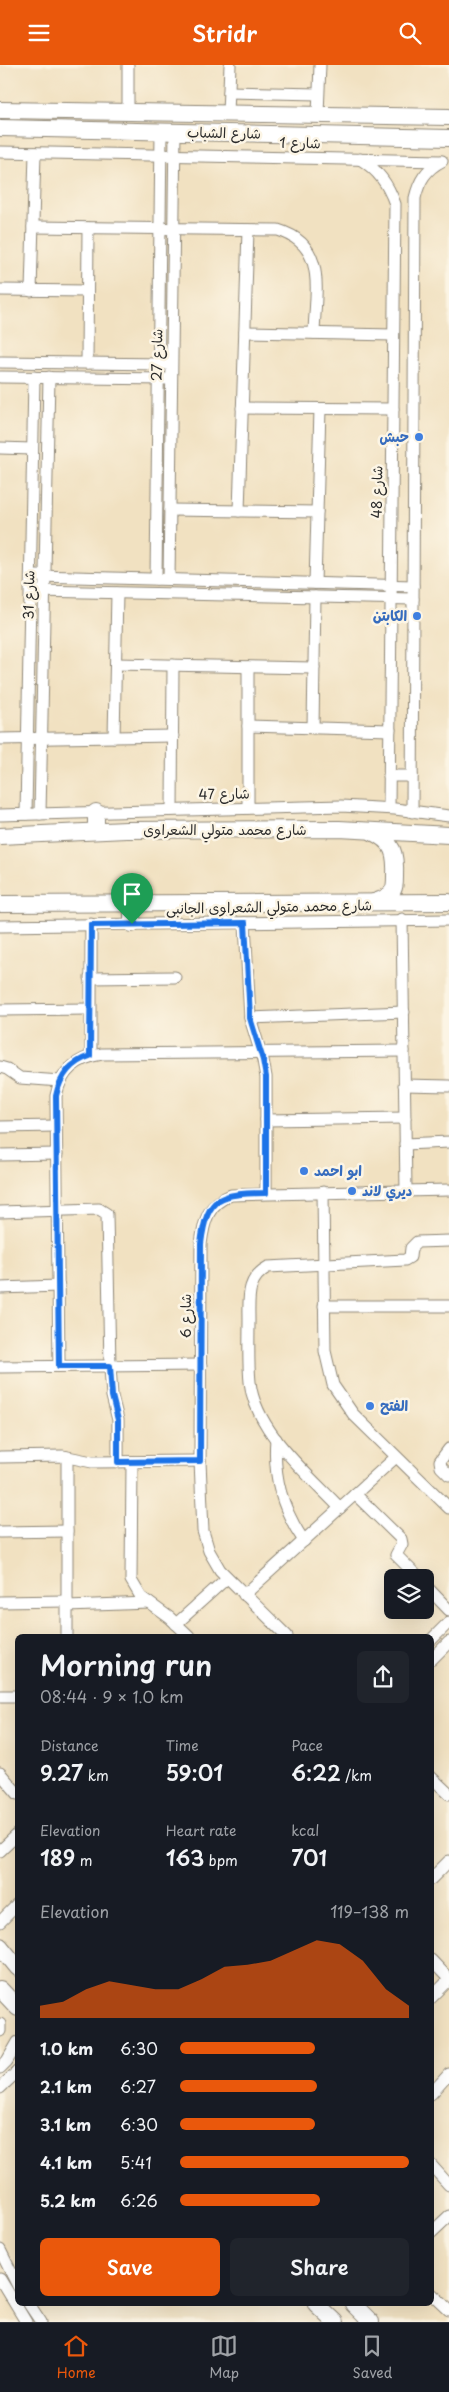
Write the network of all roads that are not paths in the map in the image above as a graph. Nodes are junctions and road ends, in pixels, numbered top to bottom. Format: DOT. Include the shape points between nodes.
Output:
graph roads {
  1 [pos="128,65"];
  2 [pos="230,65"];
  3 [pos="326,65"];
  4 [pos="320,70"];
  5 [pos="229,92"];
  6 [pos="318,94"];
  7 [pos="0,110"];
  8 [pos="128,112"];
  9 [pos="228,113"];
  10 [pos="318,114"];
  11 [pos="378,115"];
  12 [pos="449,117"];
  13 [pos="0,128"];
  14 [pos="168,132"];
  15 [pos="378,136"];
  16 [pos="449,138"];
  17 [pos="0,152"];
  18 [pos="35,153"];
  19 [pos="161,155"];
  20 [pos="175,156"];
  21 [pos="360,159"];
  22 [pos="445,161"];
  23 [pos="32,227"];
  24 [pos="88,228"];
  25 [pos="160,229"];
  26 [pos="174,229"];
  27 [pos="248,230"];
  28 [pos="0,291"];
  29 [pos="31,291"];
  30 [pos="87,291"];
  31 [pos="245,332"];
  32 [pos="314,333"];
  33 [pos="393,335"];
  34 [pos="0,362"];
  35 [pos="86,363"];
  36 [pos="158,364"];
  37 [pos="172,364"];
  38 [pos="0,377"];
  39 [pos="34,377"];
  40 [pos="49,377"];
  41 [pos="158,379"];
  42 [pos="172,379"];
  43 [pos="242,408"];
  44 [pos="320,409"];
  45 [pos="393,409"];
  46 [pos="0,448"];
  47 [pos="32,449"];
  48 [pos="170,510"];
  49 [pos="239,511"];
  50 [pos="317,512"];
  51 [pos="30,576"];
  52 [pos="45,576"];
  53 [pos="156,579"];
  54 [pos="169,579"];
  55 [pos="315,583"];
  56 [pos="391,585"];
  57 [pos="413,586"];
  58 [pos="30,591"];
  59 [pos="44,591"];
  60 [pos="117,593"];
  61 [pos="316,597"];
  62 [pos="391,598"];
  63 [pos="413,599"];
  64 [pos="116,664"];
  65 [pos="173,665"];
  66 [pos="248,667"];
  67 [pos="314,668"];
  68 [pos="248,726"];
  69 [pos="313,728"];
  70 [pos="390,730"];
  71 [pos="173,736"];
  72 [pos="114,737"];
  73 [pos="42,738"];
  74 [pos="0,739"];
  75 [pos="27,739"];
  76 [pos="389,776"];
  77 [pos="412,776"];
  78 [pos="248,808"];
  79 [pos="389,808"];
  80 [pos="172,810"];
  81 [pos="96,812"];
  82 [pos="412,812"];
  83 [pos="26,814"];
  84 [pos="40,814"];
  85 [pos="0,815"];
  86 [pos="449,816"];
  87 [pos="96,831"];
  88 [pos="371,831"];
  89 [pos="449,835"];
  90 [pos="0,836"];
  91 [pos="374,902"];
  92 [pos="449,902"];
  93 [pos="0,905"];
  94 [pos="132,905"];
  95 [pos="402,919"];
  96 [pos="449,920"];
  97 [pos="245,923"];
  98 [pos="132,924"];
  99 [pos="91,925"];
  100 [pos="0,926"];
  101 [pos="175,977"];
  102 [pos="90,978"];
  103 [pos="90,1009"];
  104 [pos="0,1010"];
  105 [pos="404,1012"];
  106 [pos="250,1018"];
  107 [pos="404,1051"];
  108 [pos="261,1052"];
  109 [pos="90,1056"];
  110 [pos="0,1067"];
  111 [pos="60,1081"];
  112 [pos="404,1085"];
  113 [pos="449,1086"];
  114 [pos="405,1118"];
  115 [pos="266,1120"];
  116 [pos="56,1126"];
  117 [pos="0,1127"];
  118 [pos="449,1142"];
  119 [pos="405,1144"];
  120 [pos="57,1154"];
  121 [pos="0,1155"];
  122 [pos="449,1190"];
  123 [pos="406,1191"];
  124 [pos="323,1192"];
  125 [pos="266,1193"];
  126 [pos="58,1210"];
  127 [pos="0,1211"];
  128 [pos="449,1241"];
  129 [pos="324,1263"];
  130 [pos="59,1286"];
  131 [pos="0,1288"];
  132 [pos="324,1306"];
  133 [pos="449,1307"];
  134 [pos="202,1365"];
  135 [pos="59,1366"];
  136 [pos="110,1366"];
  137 [pos="0,1367"];
  138 [pos="276,1439"];
  139 [pos="449,1449"];
  140 [pos="0,1457"];
  141 [pos="67,1457"];
  142 [pos="396,1457"];
  143 [pos="200,1461"];
  144 [pos="118,1462"];
  145 [pos="132,1462"];
  146 [pos="446,1472"];
  147 [pos="355,1494"];
  148 [pos="340,1508"];
  149 [pos="449,1508"];
  150 [pos="67,1531"];
  151 [pos="0,1532"];
  152 [pos="304,1541"];
  153 [pos="410,1569"];
  154 [pos="227,1577"];
  155 [pos="434,1594"];
  156 [pos="244,1595"];
  157 [pos="0,1602"];
  158 [pos="149,1603"];
  159 [pos="67,1604"];
  160 [pos="449,1610"];
  161 [pos="449,1622"];
  162 [pos="176,1624"];
  163 [pos="67,1634"];
  164 [pos="187,1634"];
  165 [pos="284,1634"];
  166 [pos="434,1637"];
  167 [pos="449,1642"];
  168 [pos="434,1657"];
  169 [pos="0,1696"];
  170 [pos="15,1696"];
  171 [pos="0,1773"];
  172 [pos="434,1780"];
  173 [pos="15,1790"];
  174 [pos="449,1794"];
  175 [pos="15,1837"];
  176 [pos="0,1851"];
  177 [pos="449,1861"];
  178 [pos="434,1876"];
  179 [pos="15,1907"];
  180 [pos="0,1922"];
  181 [pos="0,1946"];
  182 [pos="434,1963"];
  183 [pos="15,1964"];
  184 [pos="449,1980"];
  185 [pos="0,1989"];
  186 [pos="434,1995"];
  187 [pos="15,2005"];
  188 [pos="0,2024"];
  189 [pos="0,2031"];
  190 [pos="15,2050"];
  191 [pos="0,2068"];
  192 [pos="449,2073"];
  193 [pos="15,2074"];
  194 [pos="0,2088"];
  195 [pos="434,2091"];
  196 [pos="434,2168"];
  197 [pos="449,2185"];
  198 [pos="449,2216"];
  199 [pos="434,2230"];
  200 [pos="0,2250"];
  201 [pos="0,2279"];
  202 [pos="15,2280"];
  203 [pos="434,2296"];
  204 [pos="15,2304"];
  205 [pos="16,2306"];
  206 [pos="30,2306"];
  207 [pos="318,2306"];
  208 [pos="355,2306"];
  209 [pos="449,2310"];
  210 [pos="26,2322"];
  211 [pos="41,2322"];
  212 [pos="335,2322"];
  213 [pos="371,2322"];
  1 -- 8 [label="street"];
  2 -- 5 [label="street"];
  3 -- 4 [label="street"];
  4 -- 6 [label="street"];
  5 -- 6 [label="street"];
  5 -- 9 [label="street"];
  6 -- 10 [label="street"];
  7 -- 8 [label="street, شارع الشباب"];
  8 -- 9 [label="street, شارع الشباب"];
  9 -- 10 [label="street, شارع الشباب"];
  10 -- 11 [label="street, شارع الشباب"];
  11 -- 12 [label="street, شارع الشباب"];
  11 -- 15 [label="street"];
  13 -- 14 [label="street, شارع الشباب"];
  14 -- 15 [label="street, شارع الشباب"];
  14 -- 19 [label="street, شارع 27"];
  14 -- 20 [label="street, شارع 27"];
  15 -- 16 [label="street, شارع الشباب"];
  17 -- 18 [label="street, شارع 1"];
  18 -- 19 [label="street, شارع 1"];
  18 -- 23 [label="street"];
  19 -- 20 [label="street, شارع 1"];
  19 -- 25 [label="street, شارع 27"];
  20 -- 21 [label="street, شارع 1"];
  20 -- 26 [label="street, شارع 27"];
  21 -- 22 [label="street, شارع 1"];
  21 -- 33 [label="street, شارع 48" via="381,175 395,204"];
  22 -- 57 [label="street" via="425,173 415,198"];
  23 -- 24 [label="street"];
  23 -- 29 [label="street"];
  24 -- 25 [label="street"];
  24 -- 30 [label="street"];
  25 -- 26 [label="street"];
  25 -- 36 [label="street, شارع 27"];
  26 -- 27 [label="street"];
  26 -- 37 [label="street, شارع 27"];
  27 -- 31 [label="street"];
  27 -- 32 [label="street" via="291,234 310,252 315,265"];
  28 -- 29 [label="street"];
  29 -- 30 [label="street"];
  30 -- 35 [label="street"];
  31 -- 32 [label="street"];
  31 -- 43 [label="street"];
  32 -- 33 [label="street"];
  33 -- 45 [label="street, شارع 48"];
  34 -- 35 [label="street"];
  35 -- 36 [label="street"];
  36 -- 37 [label="street"];
  36 -- 41 [label="street, شارع 27"];
  37 -- 42 [label="street, شارع 27"];
  38 -- 39 [label="street"];
  39 -- 40 [label="street"];
  39 -- 47 [label="street, شارع 31"];
  40 -- 41 [label="street"];
  40 -- 52 [label="street, شارع 31"];
  41 -- 42 [label="street"];
  41 -- 53 [label="street, شارع 27"];
  42 -- 48 [label="street, شارع 27"];
  43 -- 44 [label="street"];
  43 -- 49 [label="street"];
  44 -- 45 [label="street"];
  44 -- 50 [label="street"];
  45 -- 56 [label="street, شارع 48"];
  46 -- 47 [label="street"];
  47 -- 51 [label="street, شارع 31"];
  48 -- 49 [label="street"];
  48 -- 54 [label="street, شارع 27"];
  49 -- 50 [label="street"];
  50 -- 55 [label="street"];
  51 -- 52 [label="street"];
  51 -- 58 [label="street, شارع 31"];
  52 -- 53 [label="street"];
  52 -- 59 [label="street, شارع 31"];
  53 -- 54 [label="street"];
  54 -- 55 [label="street"];
  55 -- 56 [label="street"];
  56 -- 57 [label="street"];
  56 -- 62 [label="street, شارع 48"];
  57 -- 63 [label="street"];
  58 -- 59 [label="street"];
  58 -- 75 [label="street, شارع 31"];
  59 -- 60 [label="street"];
  59 -- 73 [label="street, شارع 31"];
  60 -- 61 [label="street"];
  60 -- 64 [label="street"];
  61 -- 62 [label="street"];
  61 -- 67 [label="street"];
  62 -- 63 [label="street"];
  62 -- 70 [label="street, شارع 48"];
  63 -- 77 [label="street"];
  64 -- 65 [label="street"];
  64 -- 72 [label="street"];
  65 -- 66 [label="street"];
  65 -- 71 [label="street"];
  66 -- 67 [label="street"];
  66 -- 68 [label="street"];
  67 -- 69 [label="street"];
  68 -- 69 [label="street"];
  68 -- 78 [label="street"];
  69 -- 70 [label="street"];
  70 -- 76 [label="street, شارع 48"];
  71 -- 72 [label="street"];
  71 -- 80 [label="street"];
  72 -- 73 [label="street"];
  73 -- 75 [label="street"];
  73 -- 84 [label="street, شارع 31"];
  74 -- 75 [label="street"];
  75 -- 83 [label="street, شارع 31"];
  76 -- 77 [label="street"];
  76 -- 79 [label="street, شارع 48"];
  77 -- 82 [label="street"];
  78 -- 79 [label="street, شارع 47"];
  78 -- 80 [label="street, شارع 47"];
  79 -- 82 [label="street, شارع 47"];
  80 -- 81 [label="street, شارع 47"];
  81 -- 84 [label="street, شارع 47"];
  81 -- 87 [label="street"];
  82 -- 86 [label="street, شارع 47"];
  83 -- 84 [label="street, شارع 47"];
  83 -- 85 [label="street, شارع 47"];
  87 -- 88 [label="street, شارع محمد متولي الشعراوى"];
  87 -- 90 [label="street, شارع محمد متولي الشعراوى"];
  88 -- 89 [label="street, شارع محمد متولي الشعراوى"];
  88 -- 91 [label="street" via="385,838 396,863 394,888"];
  91 -- 92 [label="street"];
  91 -- 94 [label="street"];
  93 -- 94 [label="street"];
  94 -- 98 [label="street"];
  95 -- 96 [label="street, شارع محمد متولي الشعراوى الجانبى"];
  95 -- 97 [label="street, شارع محمد متولي الشعراوى الجانبى"];
  95 -- 105 [label="street"];
  97 -- 98 [label="street, شارع محمد متولي الشعراوى الجانبى"];
  97 -- 106 [label="street"];
  98 -- 99 [label="street, شارع محمد متولي الشعراوى الجانبى"];
  99 -- 100 [label="street, شارع محمد متولي الشعراوى الجانبى"];
  99 -- 102 [label="street"];
  101 -- 102 [label="street"];
  102 -- 103 [label="street"];
  103 -- 104 [label="street"];
  103 -- 109 [label="street"];
  105 -- 106 [label="street"];
  105 -- 107 [label="street"];
  106 -- 108 [label="street"];
  107 -- 108 [label="street"];
  107 -- 112 [label="street"];
  108 -- 109 [label="street"];
  108 -- 115 [label="street" via="266,1077"];
  109 -- 111 [label="street" via="72,1065"];
  110 -- 111 [label="street" via="20,1078"];
  111 -- 116 [label="street" via="56,1096"];
  112 -- 113 [label="street"];
  112 -- 114 [label="street"];
  114 -- 115 [label="street"];
  114 -- 119 [label="street"];
  115 -- 125 [label="street"];
  116 -- 117 [label="street"];
  116 -- 120 [label="street"];
  118 -- 119 [label="street"];
  119 -- 123 [label="street"];
  120 -- 121 [label="street"];
  120 -- 126 [label="street"];
  122 -- 123 [label="street, شارع 6"];
  123 -- 124 [label="street, شارع 6"];
  124 -- 125 [label="street, شارع 6"];
  124 -- 129 [label="street"];
  125 -- 134 [label="street, شارع 6" via="231,1195 212,1205 206,1215 201,1244"];
  126 -- 127 [label="street"];
  126 -- 130 [label="street"];
  126 -- 136 [label="street" via="99,1209 108,1217"];
  128 -- 129 [label="street" via="417,1242 407,1260"];
  129 -- 132 [label="street"];
  129 -- 138 [label="street" via="268,1267 254,1278 250,1287 250,1382 258,1410"];
  130 -- 131 [label="street"];
  130 -- 135 [label="street"];
  132 -- 133 [label="street"];
  132 -- 142 [label="street" via="325,1351 333,1385 353,1415"];
  134 -- 136 [label="street"];
  134 -- 143 [label="street, شارع 6"];
  135 -- 136 [label="street"];
  135 -- 137 [label="street"];
  136 -- 144 [label="street" via="118,1420"];
  138 -- 148 [label="street"];
  138 -- 152 [label="street" via="274,1457 279,1492 289,1518"];
  139 -- 146 [label="street" via="440,1461"];
  140 -- 141 [label="street"];
  141 -- 144 [label="street" via="85,1462"];
  141 -- 150 [label="street"];
  142 -- 147 [label="street"];
  142 -- 149 [label="street"];
  143 -- 145 [label="street"];
  143 -- 154 [label="street, شارع 6" via="205,1541 214,1561"];
  144 -- 145 [label="street"];
  145 -- 158 [label="street" via="131,1580 140,1597"];
  147 -- 148 [label="street"];
  147 -- 153 [label="street" via="401,1539 397,1556"];
  148 -- 152 [label="street"];
  150 -- 151 [label="street"];
  150 -- 159 [label="street"];
  152 -- 156 [label="street"];
  154 -- 156 [label="street, شارع 6"];
  154 -- 162 [label="street"];
  155 -- 160 [label="street"];
  156 -- 165 [label="street, شارع 6"];
  157 -- 159 [label="street"];
  158 -- 159 [label="street"];
  158 -- 162 [label="street"];
  159 -- 163 [label="street"];
  161 -- 166 [label="street"];
  162 -- 164 [label="street"];
  167 -- 168 [label="street"];
  169 -- 170 [label="street"];
  171 -- 173 [label="street"];
  172 -- 174 [label="street"];
  175 -- 176 [label="street"];
  177 -- 178 [label="street"];
  179 -- 180 [label="street"];
  181 -- 183 [label="street"];
  182 -- 184 [label="street"];
  184 -- 186 [label="street"];
  185 -- 187 [label="street"];
  188 -- 189 [label="street"];
  190 -- 191 [label="street"];
  192 -- 195 [label="street"];
  193 -- 194 [label="street"];
  196 -- 197 [label="street"];
  198 -- 199 [label="street"];
  200 -- 202 [label="street"];
  201 -- 204 [label="street"];
  203 -- 209 [label="street"];
  205 -- 210 [label="street"];
  206 -- 211 [label="street"];
  207 -- 212 [label="street"];
  208 -- 213 [label="street"];
}
